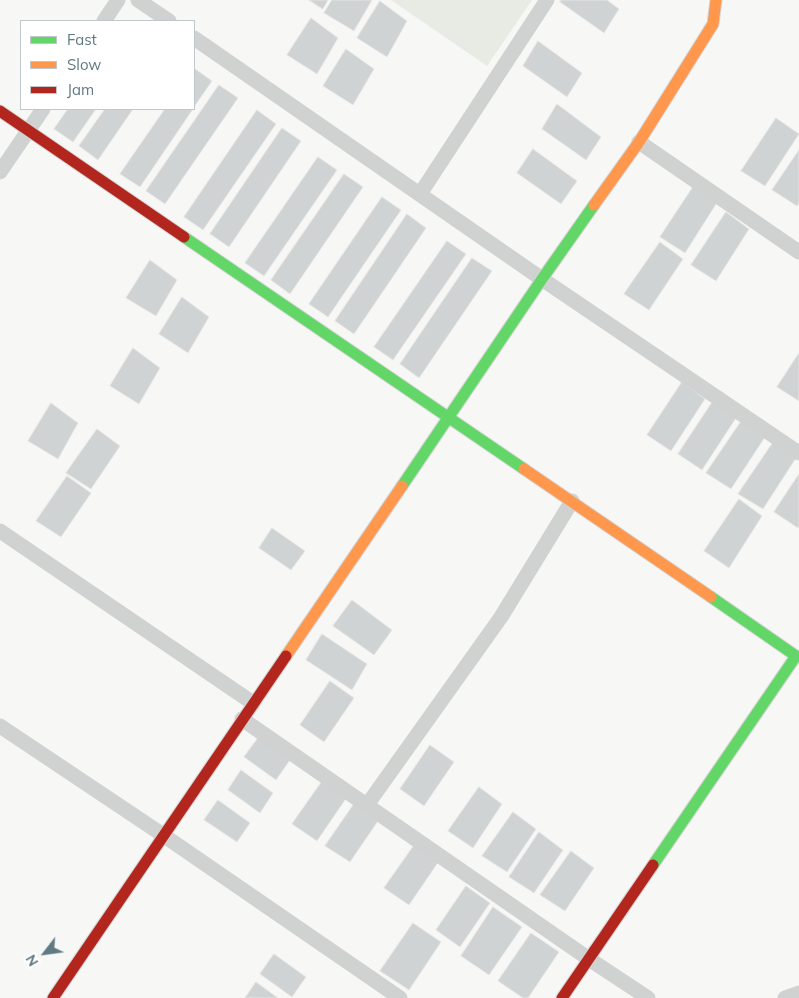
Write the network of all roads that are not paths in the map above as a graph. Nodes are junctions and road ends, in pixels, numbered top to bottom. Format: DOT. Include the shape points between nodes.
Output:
graph roads {
  1 [pos="118,0"];
  2 [pos="138,0"];
  3 [pos="547,0"];
  4 [pos="716,0"];
  5 [pos="105,20"];
  6 [pos="168,20"];
  7 [pos="195,39"];
  8 [pos="43,110"];
  9 [pos="0,111"];
  10 [pos="29,130"];
  11 [pos="639,142"];
  12 [pos="0,172"];
  13 [pos="420,194"];
  14 [pos="799,252"];
  15 [pos="542,279"];
  16 [pos="449,417"];
  17 [pos="799,453"];
  18 [pos="572,501"];
  19 [pos="0,531"];
  20 [pos="798,657"];
  21 [pos="253,703"];
  22 [pos="242,719"];
  23 [pos="0,726"];
  24 [pos="367,805"];
  25 [pos="162,835"];
  26 [pos="589,959"];
  27 [pos="799,992"];
  28 [pos="53,998"];
  29 [pos="400,998"];
  30 [pos="562,998"];
  31 [pos="648,998"];
  32 [pos="785,998"];
  1 -- 5 [label="street"];
  2 -- 6 [label="street"];
  3 -- 13 [label="street"];
  4 -- 11 [label="street" via="713,24"];
  7 -- 13 [label="street"];
  8 -- 10 [label="street"];
  9 -- 10 [label="street"];
  10 -- 12 [label="street"];
  10 -- 16 [label="street"];
  11 -- 14 [label="street"];
  11 -- 15 [label="street"];
  13 -- 15 [label="street"];
  15 -- 16 [label="street"];
  15 -- 17 [label="street"];
  16 -- 18 [label="street"];
  16 -- 21 [label="street"];
  18 -- 20 [label="street"];
  18 -- 24 [label="street" via="501,617"];
  19 -- 21 [label="street"];
  20 -- 26 [label="street"];
  21 -- 22 [label="street"];
  22 -- 24 [label="street"];
  22 -- 25 [label="street"];
  23 -- 25 [label="street"];
  24 -- 26 [label="street"];
  25 -- 28 [label="street"];
  25 -- 29 [label="street"];
  26 -- 30 [label="street"];
  26 -- 31 [label="street"];
  27 -- 32 [label="street"];
}
